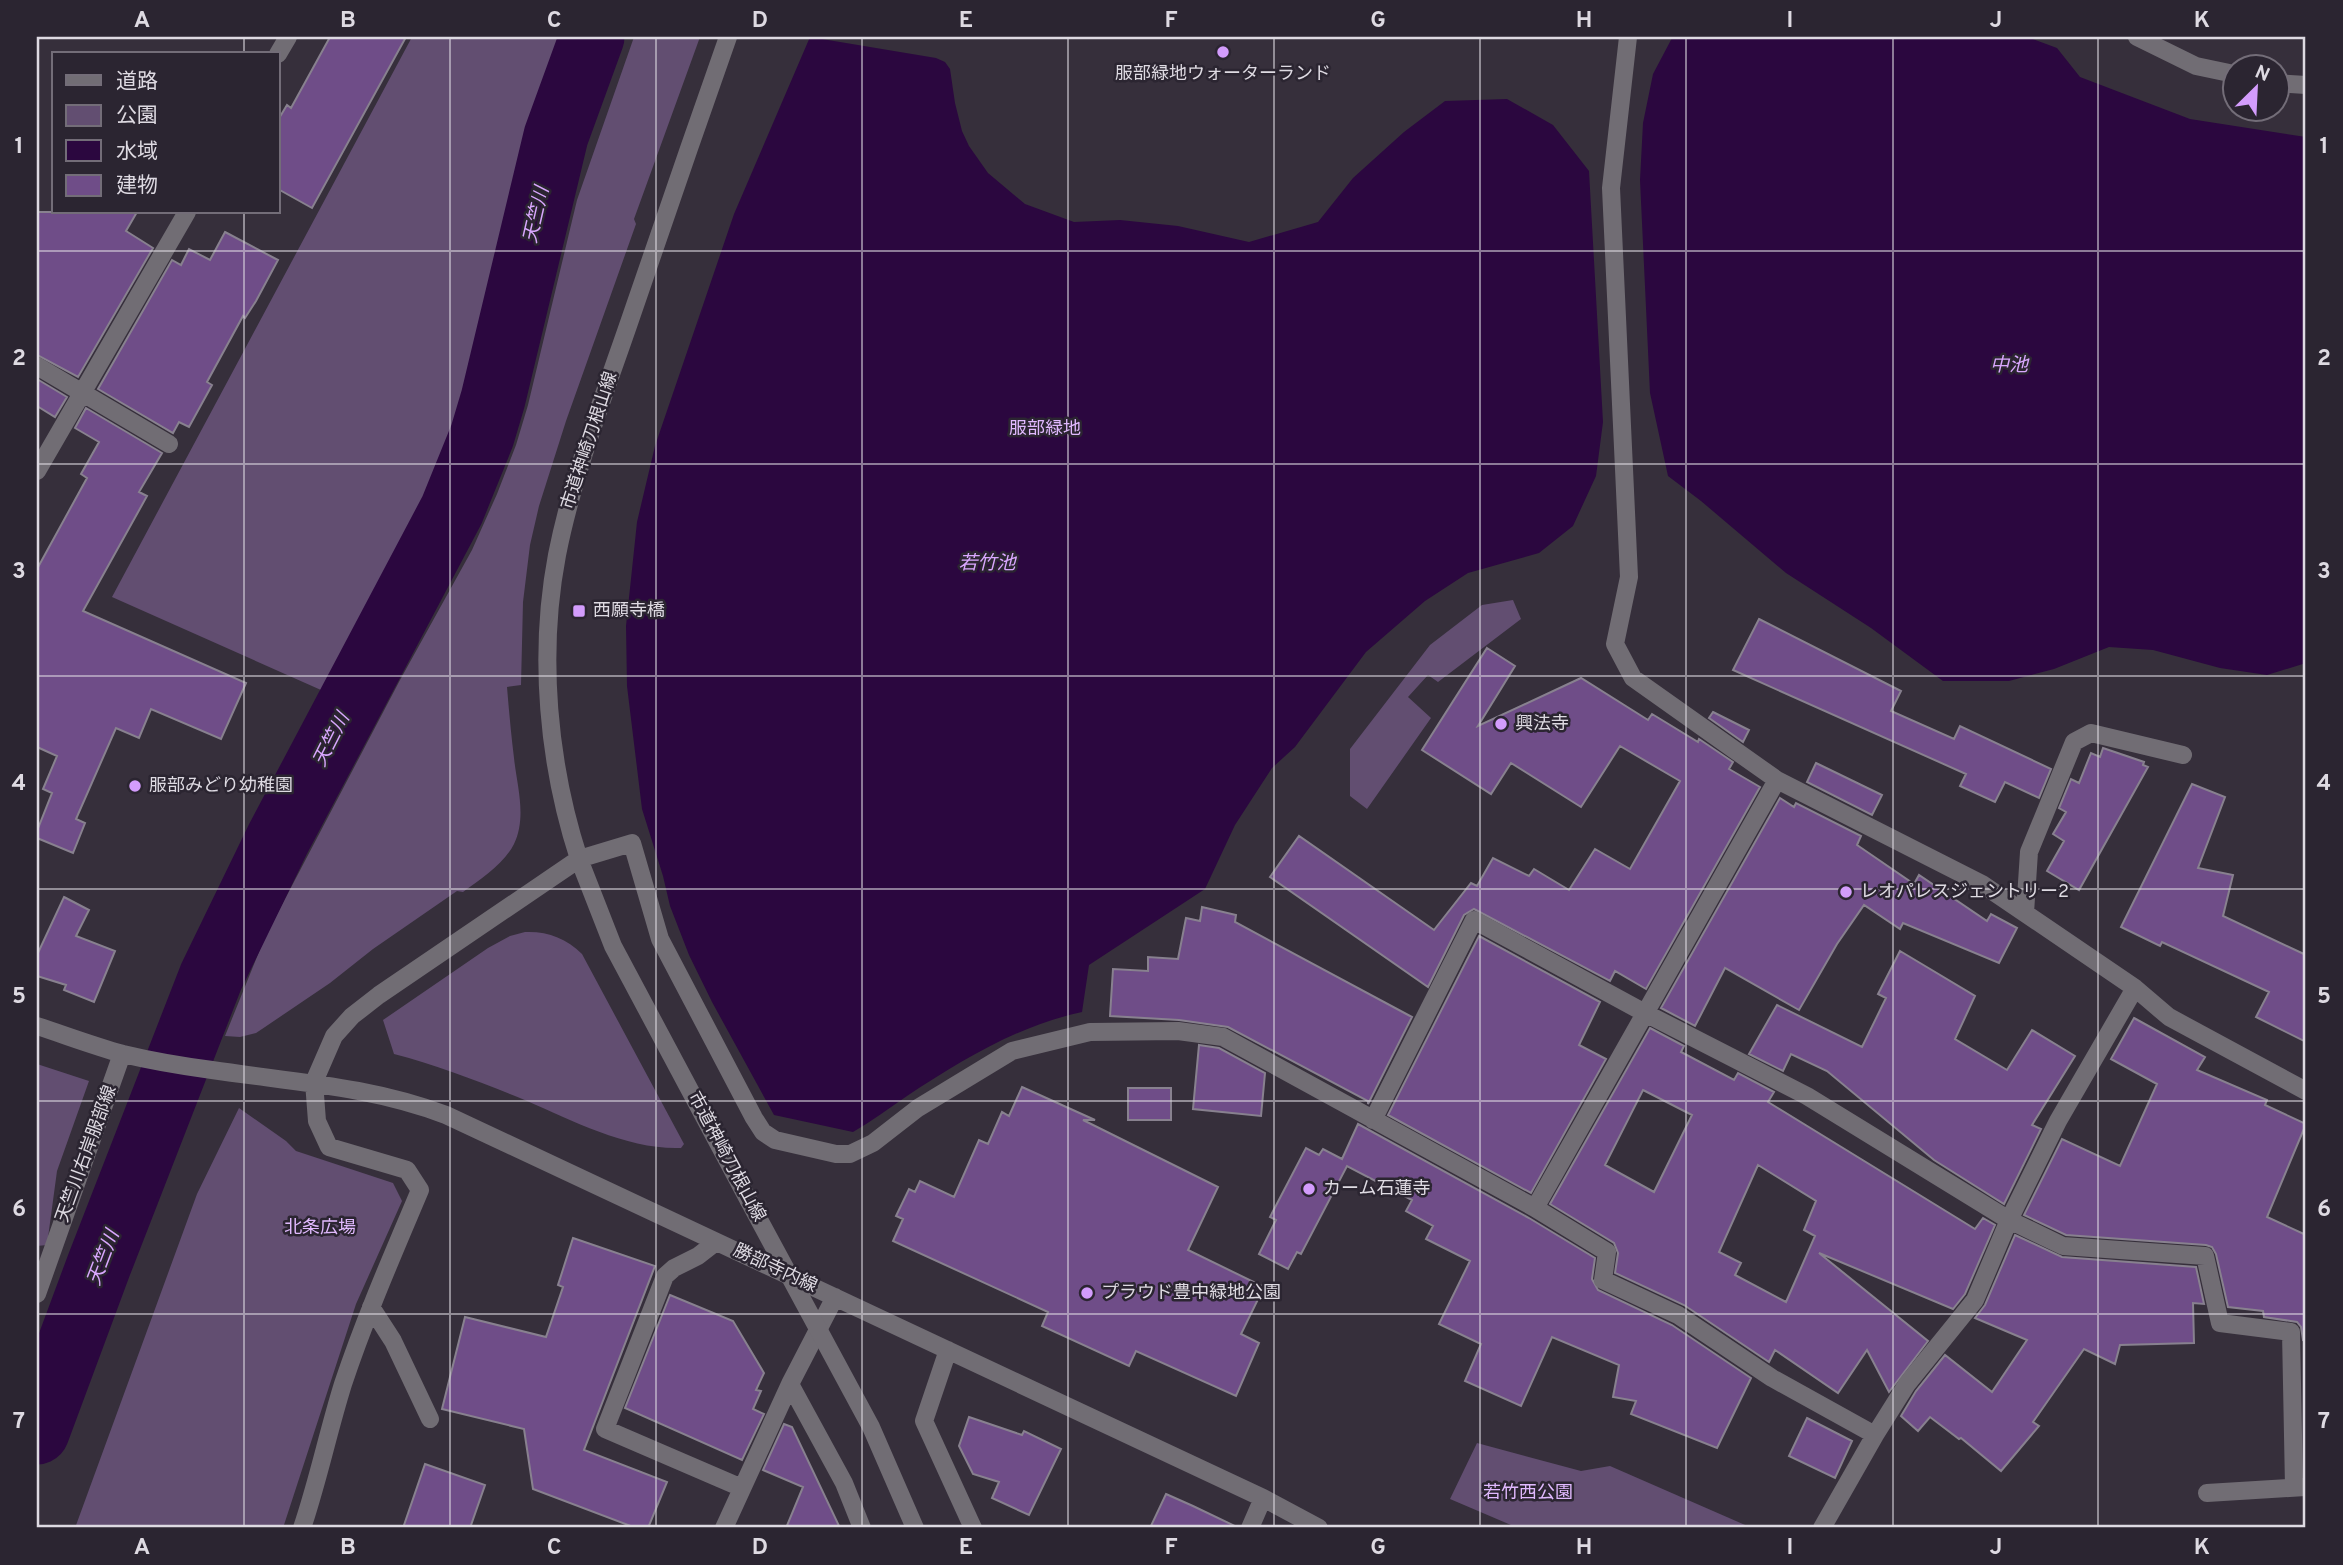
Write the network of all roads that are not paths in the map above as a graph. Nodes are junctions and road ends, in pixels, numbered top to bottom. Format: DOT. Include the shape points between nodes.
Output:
graph roads {
  1 [pos="728,37"];
  2 [pos="1628,37"];
  3 [pos="2137,37"];
  4 [pos="2220,71"];
  5 [pos="186,214"];
  6 [pos="37,366"];
  7 [pos="82,393"];
  8 [pos="169,444"];
  9 [pos="37,471"];
  10 [pos="2183,755"];
  11 [pos="1777,780"];
  12 [pos="579,859"];
  13 [pos="2025,913"];
  14 [pos="2135,988"];
  15 [pos="1643,1012"];
  16 [pos="37,1026"];
  17 [pos="122,1054"];
  18 [pos="314,1082"];
  19 [pos="2306,1091"];
  20 [pos="1373,1119"];
  21 [pos="1535,1208"];
  22 [pos="2008,1220"];
  23 [pos="716,1242"];
  24 [pos="37,1294"];
  25 [pos="835,1297"];
  26 [pos="371,1307"];
  27 [pos="948,1350"];
  28 [pos="790,1384"];
  29 [pos="430,1419"];
  30 [pos="1875,1434"];
  31 [pos="2300,1487"];
  32 [pos="742,1488"];
  33 [pos="2207,1493"];
  34 [pos="1263,1498"];
  35 [pos="302,1528"];
  36 [pos="723,1528"];
  37 [pos="862,1528"];
  38 [pos="915,1528"];
  39 [pos="973,1528"];
  40 [pos="1250,1528"];
  41 [pos="1320,1528"];
  42 [pos="1822,1528"];
  1 -- 12 [label="street, 市道神崎刀根山線" via="583,455 557,556 550,608 550,713 562,798"];
  2 -- 11 [label="street" via="1611,188 1629,577 1615,644 1633,678"];
  3 -- 4 [label="street" via="2196,66"];
  5 -- 7 [label="street"];
  6 -- 7 [label="street"];
  7 -- 8 [label="street"];
  7 -- 9 [label="street"];
  10 -- 13 [label="street" via="2091,733 2074,741 2029,852"];
  11 -- 13 [label="street" via="1982,884"];
  11 -- 15 [label="street"];
  12 -- 18 [label="street" via="352,1016 334,1037"];
  12 -- 20 [label="street" via="632,843 660,939 754,1118 775,1140 850,1154 1012,1052 1090,1032 1178,1031 1223,1037"];
  12 -- 38 [label="street, 市道神崎刀根山線, bridge" via="613,946 871,1427"];
  13 -- 14 [label="street"];
  14 -- 19 [label="street" via="2169,1017"];
  14 -- 22 [label="street"];
  15 -- 20 [label="street" via="1474,920"];
  15 -- 21 [label="street"];
  15 -- 22 [label="street" via="1807,1096"];
  16 -- 17 [label="street"];
  17 -- 18 [label="street, 勝部寺内線"];
  17 -- 24 [label="street, 天竺川右岸服部線"];
  18 -- 23 [label="street, 勝部寺内線" via="401,1100 446,1115"];
  18 -- 26 [label="street" via="317,1121 329,1147 407,1170 421,1190"];
  20 -- 21 [label="street"];
  21 -- 30 [label="street" via="1607,1252 1603,1280 1678,1315 1772,1378"];
  22 -- 30 [label="street" via="1975,1300 1907,1384"];
  22 -- 31 [label="street" via="2063,1246 2205,1256 2220,1323 2291,1332"];
  23 -- 25 [label="street, 勝部寺内線"];
  23 -- 32 [label="street" via="665,1276 605,1429"];
  25 -- 27 [label="street, 勝部寺内線"];
  25 -- 28 [label="street"];
  26 -- 29 [label="street" via="393,1341"];
  26 -- 35 [label="street"];
  27 -- 34 [label="street, 勝部寺内線"];
  27 -- 39 [label="street" via="924,1421"];
  28 -- 32 [label="street"];
  28 -- 37 [label="street" via="844,1483"];
  30 -- 42 [label="street"];
  31 -- 33 [label="street"];
  32 -- 36 [label="street"];
  34 -- 40 [label="street"];
  34 -- 41 [label="street, 勝部寺内線"];
}
